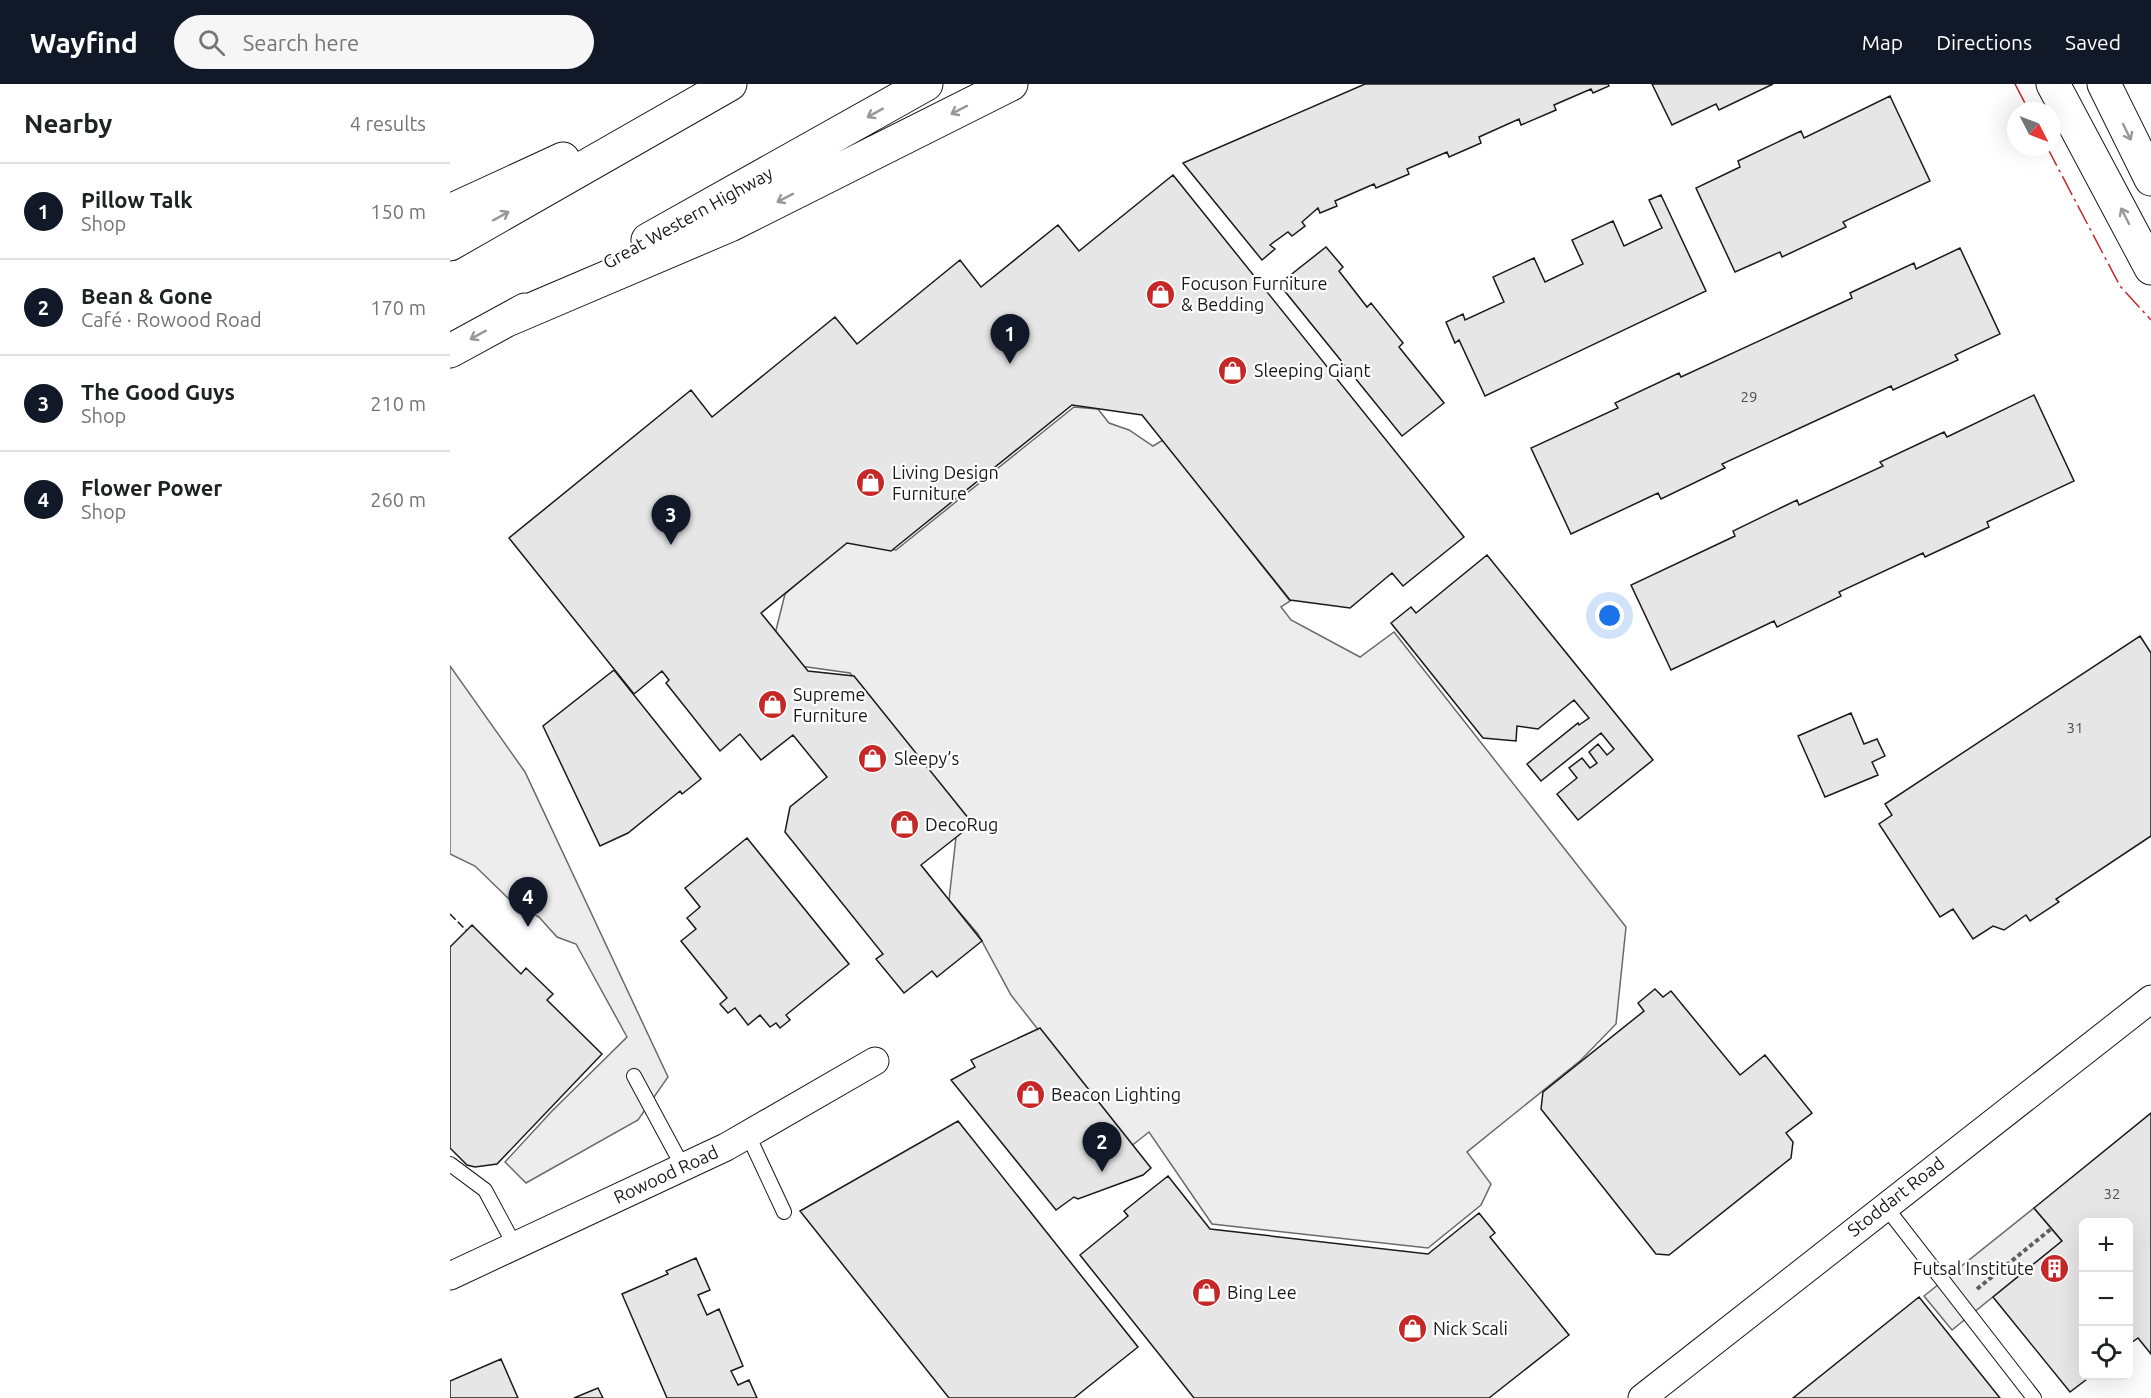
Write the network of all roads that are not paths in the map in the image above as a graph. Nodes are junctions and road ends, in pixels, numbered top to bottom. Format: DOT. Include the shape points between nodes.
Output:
graph roads {
  1 [pos="729,84"];
  2 [pos="926,84"];
  3 [pos="1011,84"];
  4 [pos="2054,84"];
  5 [pos="2104,84"];
  6 [pos="2151,179"];
  7 [pos="450,211"];
  8 [pos="450,244"];
  9 [pos="2151,268"];
  10 [pos="507,320"];
  11 [pos="450,351"];
  12 [pos="2151,999"];
  13 [pos="875,1061"];
  14 [pos="634,1076"];
  15 [pos="748,1134"];
  16 [pos="450,1164"];
  17 [pos="683,1167"];
  18 [pos="1885,1206"];
  19 [pos="784,1212"];
  20 [pos="515,1246"];
  21 [pos="450,1276"];
  22 [pos="1642,1398"];
  23 [pos="2034,1398"];
  1 -- 7 [label="main road"];
  8 -- 1 [label="main road, one-way"];
  2 -- 10 [label="main road, Great Western Highway, one-way"];
  3 -- 10 [label="main road, one-way" via="730,225"];
  9 -- 4 [label="main road, one-way"];
  5 -- 6 [label="main road, one-way"];
  10 -- 11 [label="main road, Great Western Highway, one-way"];
  12 -- 18 [label="street, Stoddart Road"];
  13 -- 15 [label="street, Rowood Road"];
  14 -- 17 [label="lane"];
  15 -- 17 [label="street, Rowood Road"];
  15 -- 19 [label="lane"];
  16 -- 20 [label="lane" via="485,1190"];
  17 -- 20 [label="street, Rowood Road"];
  18 -- 22 [label="street, Stoddart Road"];
  18 -- 23 [label="lane"];
  20 -- 21 [label="street, Rowood Road"];
}
